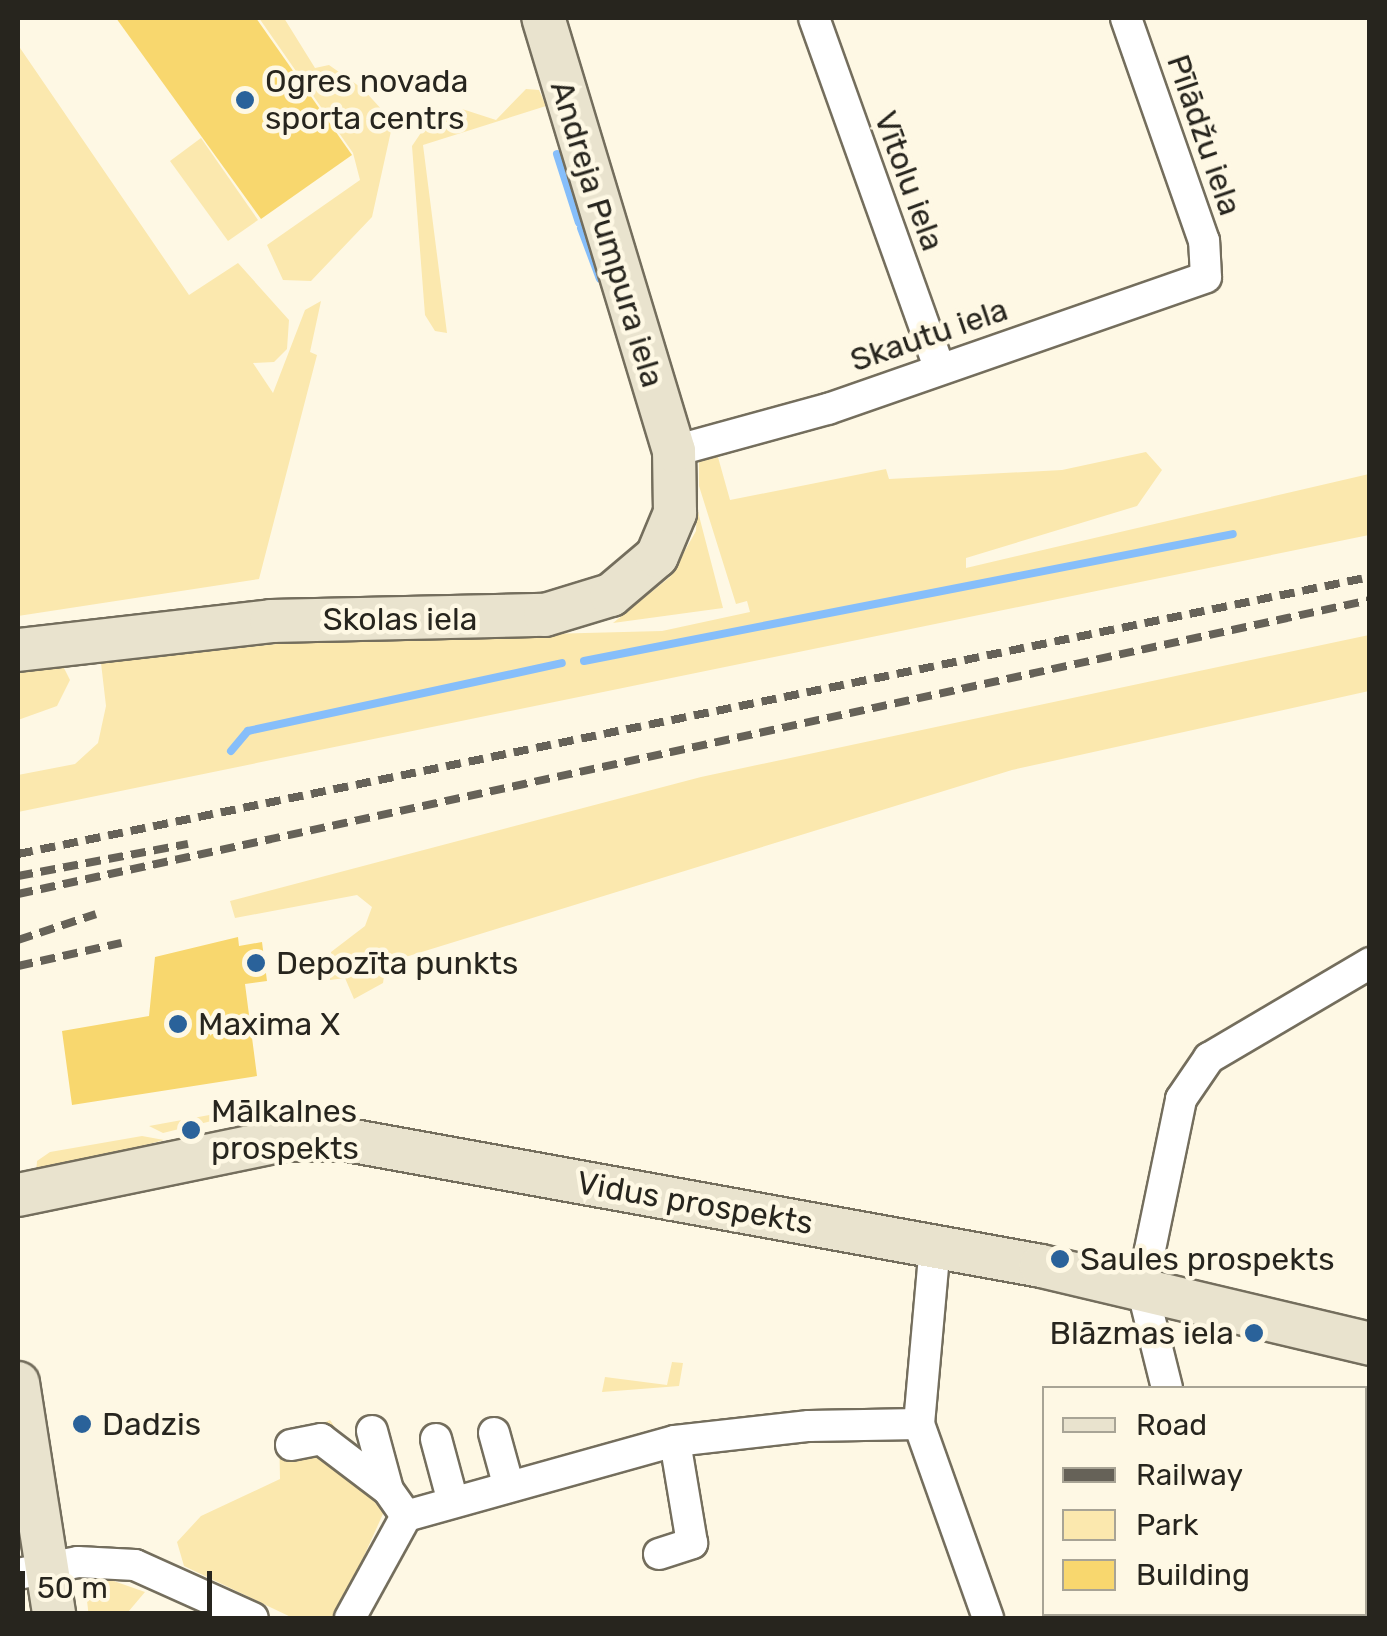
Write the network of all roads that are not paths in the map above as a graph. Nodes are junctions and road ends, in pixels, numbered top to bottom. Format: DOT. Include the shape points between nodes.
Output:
graph roads {
  1 [pos="541,18"];
  2 [pos="814,18"];
  3 [pos="1126,18"];
  4 [pos="1206,277"];
  5 [pos="938,368"];
  6 [pos="674,451"];
  7 [pos="18,650"];
  8 [pos="1370,964"];
  9 [pos="18,1195"];
  10 [pos="935,1246"];
  11 [pos="1142,1288"];
  12 [pos="1370,1344"];
  13 [pos="18,1383"];
  14 [pos="1166,1386"];
  15 [pos="919,1424"];
  16 [pos="372,1430"];
  17 [pos="494,1433"];
  18 [pos="436,1439"];
  19 [pos="676,1441"];
  20 [pos="291,1445"];
  21 [pos="508,1484"];
  22 [pos="388,1490"];
  23 [pos="453,1502"];
  24 [pos="406,1516"];
  25 [pos="659,1554"];
  26 [pos="32,1571"];
  27 [pos="54,1618"];
  28 [pos="253,1618"];
  29 [pos="350,1618"];
  30 [pos="988,1618"];
  1 -- 6 [label="main road, Andreja Pumpura iela"];
  2 -- 5 [label="street, Vītolu iela"];
  3 -- 4 [label="street, Pīlādžu iela" via="1204,241"];
  4 -- 5 [label="street, Skautu iela"];
  5 -- 6 [label="street, Skautu iela"];
  6 -- 7 [label="main road, Skolas iela" via="674,512 657,556 584,606 504,618 271,621"];
  8 -- 11 [label="street" via="1209,1058 1181,1099"];
  9 -- 10 [label="main road, Vidus prospekts" via="324,1138"];
  10 -- 11 [label="main road, Vidus prospekts"];
  10 -- 15 [label="street"];
  11 -- 12 [label="main road, Vidus prospekts"];
  11 -- 14 [label="street"];
  13 -- 26 [label="main road"];
  15 -- 19 [label="street" via="809,1426"];
  15 -- 30 [label="street"];
  16 -- 22 [label="street"];
  17 -- 21 [label="street"];
  18 -- 23 [label="street"];
  19 -- 21 [label="street"];
  19 -- 25 [label="street" via="692,1543"];
  20 -- 22 [label="street" via="321,1439"];
  21 -- 23 [label="street"];
  22 -- 24 [label="street"];
  23 -- 24 [label="street"];
  24 -- 29 [label="street"];
  26 -- 27 [label="main road"];
  26 -- 28 [label="street" via="135,1565"];
}
